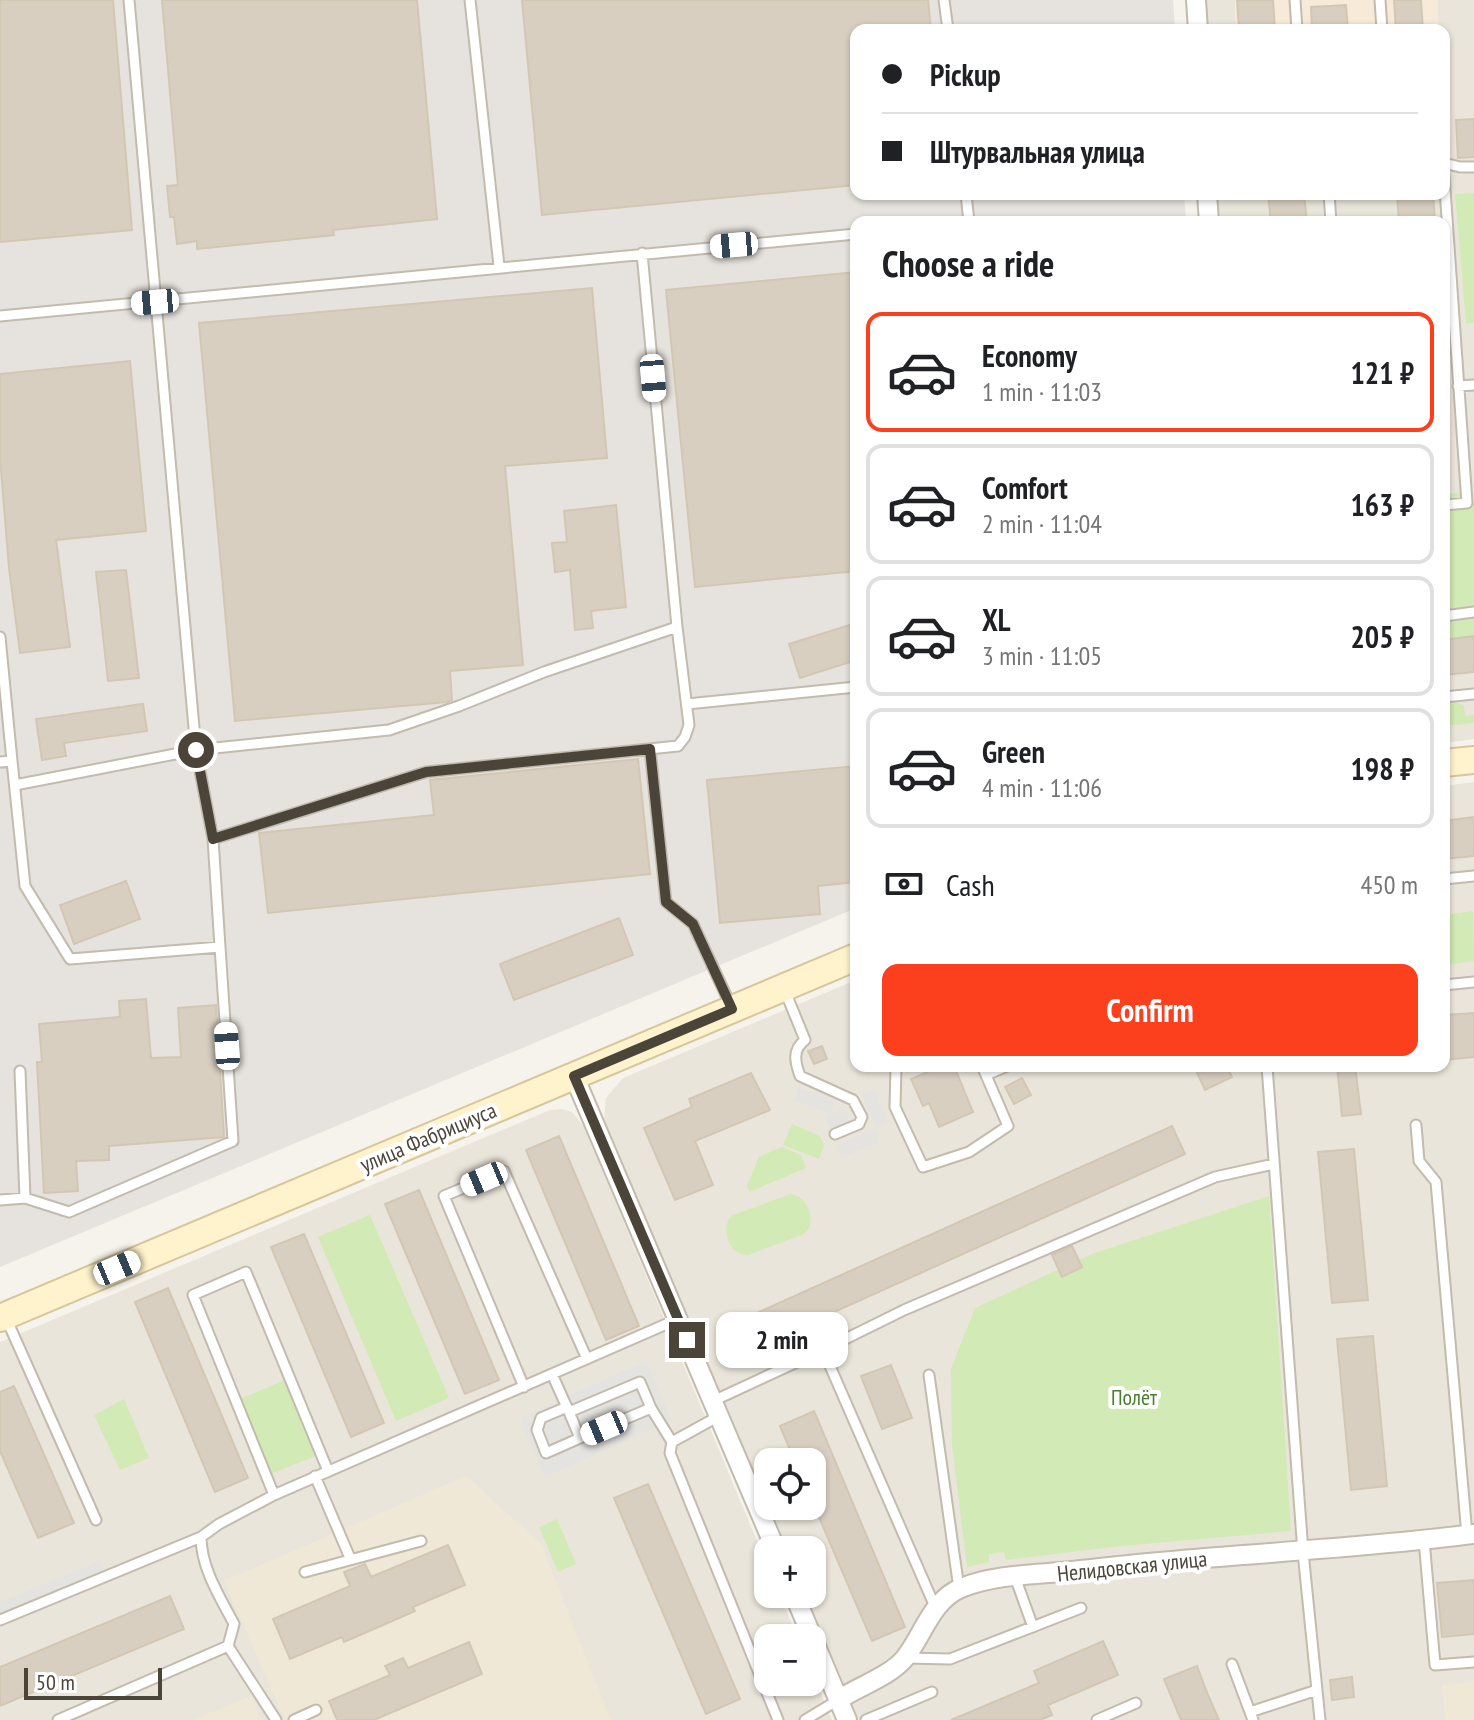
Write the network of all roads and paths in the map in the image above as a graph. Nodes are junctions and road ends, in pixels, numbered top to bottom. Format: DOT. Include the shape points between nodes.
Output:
graph roads {
  1 [pos="129,0"];
  2 [pos="470,0"];
  3 [pos="944,0"];
  4 [pos="1196,0"];
  5 [pos="1295,0"];
  6 [pos="1380,0"];
  7 [pos="947,24"];
  8 [pos="1198,24"];
  9 [pos="1297,24"];
  10 [pos="1382,24"];
  11 [pos="1450,164"];
  12 [pos="1474,167"];
  13 [pos="850,235"];
  14 [pos="642,253"];
  15 [pos="1450,262"];
  16 [pos="499,266"];
  17 [pos="155,302"];
  18 [pos="0,316"];
  19 [pos="1450,348"];
  20 [pos="1456,348"];
  21 [pos="1474,385"];
  22 [pos="1458,386"];
  23 [pos="1450,504"];
  24 [pos="1474,612"];
  25 [pos="1450,615"];
  26 [pos="677,627"];
  27 [pos="0,637"];
  28 [pos="850,688"];
  29 [pos="1474,694"];
  30 [pos="1450,696"];
  31 [pos="687,704"];
  32 [pos="650,749"];
  33 [pos="196,750"];
  34 [pos="1474,760"];
  35 [pos="12,761"];
  36 [pos="0,762"];
  37 [pos="1450,762"];
  38 [pos="15,785"];
  39 [pos="213,839"];
  40 [pos="1474,876"];
  41 [pos="1450,878"];
  42 [pos="220,947"];
  43 [pos="850,961"];
  44 [pos="1474,982"];
  45 [pos="1450,984"];
  46 [pos="784,987"];
  47 [pos="732,1009"];
  48 [pos="20,1071"];
  49 [pos="896,1072"];
  50 [pos="985,1072"];
  51 [pos="1267,1072"];
  52 [pos="574,1076"];
  53 [pos="1416,1125"];
  54 [pos="835,1134"];
  55 [pos="1274,1164"];
  56 [pos="25,1198"];
  57 [pos="0,1200"];
  58 [pos="2,1317"];
  59 [pos="678,1319"];
  60 [pos="823,1350"];
  61 [pos="587,1359"];
  62 [pos="552,1374"];
  63 [pos="929,1375"];
  64 [pos="524,1387"];
  65 [pos="651,1408"];
  66 [pos="716,1408"];
  67 [pos="568,1410"];
  68 [pos="580,1438"];
  69 [pos="672,1442"];
  70 [pos="328,1471"];
  71 [pos="315,1476"];
  72 [pos="274,1495"];
  73 [pos="96,1520"];
  74 [pos="1471,1534"];
  75 [pos="770,1536"];
  76 [pos="201,1537"];
  77 [pos="1424,1539"];
  78 [pos="421,1541"];
  79 [pos="1303,1552"];
  80 [pos="350,1558"];
  81 [pos="305,1572"];
  82 [pos="1015,1577"];
  83 [pos="959,1589"];
  84 [pos="800,1608"];
  85 [pos="1081,1608"];
  86 [pos="936,1609"];
  87 [pos="0,1620"];
  88 [pos="1033,1627"];
  89 [pos="228,1646"];
  90 [pos="905,1658"];
  91 [pos="1474,1662"];
  92 [pos="1232,1664"];
  93 [pos="1317,1690"];
  94 [pos="932,1692"];
  95 [pos="838,1700"];
  96 [pos="1136,1703"];
  97 [pos="316,1710"];
  98 [pos="1252,1716"];
  99 [pos="275,1719"];
  100 [pos="58,1720"];
  101 [pos="294,1720"];
  102 [pos="778,1720"];
  103 [pos="805,1720"];
  104 [pos="847,1720"];
  105 [pos="866,1720"];
  106 [pos="1097,1720"];
  107 [pos="1320,1720"];
  1 -- 17 [label="lane"];
  2 -- 16 [label="lane"];
  3 -- 7 [label="lane"];
  4 -- 8 [label="street"];
  5 -- 9 [label="lane"];
  6 -- 10 [label="lane"];
  11 -- 12 [label="lane"];
  13 -- 14 [label="lane"];
  14 -- 16 [label="lane"];
  14 -- 26 [label="lane"];
  15 -- 20 [label="lane"];
  16 -- 17 [label="lane"];
  17 -- 18 [label="lane"];
  17 -- 33 [label="lane"];
  19 -- 20 [label="lane"];
  20 -- 22 [label="lane"];
  21 -- 22 [label="lane"];
  22 -- 23 [label="lane" via="1467,503"];
  24 -- 25 [label="lane"];
  26 -- 31 [label="lane"];
  26 -- 33 [label="lane" via="389,730"];
  27 -- 35 [label="lane"];
  28 -- 31 [label="lane"];
  29 -- 30 [label="lane"];
  31 -- 32 [label="lane" via="689,725 678,746"];
  32 -- 39 [label="lane" via="426,772"];
  32 -- 47 [label="lane" via="666,902 693,924"];
  33 -- 38 [label="lane"];
  33 -- 39 [label="lane"];
  34 -- 37 [label="main road"];
  35 -- 36 [label="lane"];
  35 -- 38 [label="lane"];
  38 -- 42 [label="lane" via="25,886 70,959"];
  39 -- 42 [label="lane"];
  40 -- 41 [label="lane"];
  42 -- 56 [label="lane" via="233,1141 69,1212"];
  43 -- 46 [label="main road, улица Фабрициуса"];
  44 -- 45 [label="lane"];
  46 -- 47 [label="main road, улица Фабрициуса"];
  46 -- 54 [label="lane" via="805,1040 795,1053 801,1077 853,1100 862,1117 859,1124"];
  47 -- 52 [label="main road, улица Фабрициуса"];
  48 -- 56 [label="lane"];
  49 -- 50 [label="lane" via="895,1107 923,1167 969,1152 1008,1126"];
  51 -- 55 [label="lane"];
  52 -- 58 [label="main road, улица Фабрициуса"];
  52 -- 59 [label="street"];
  53 -- 74 [label="lane" via="1419,1161 1436,1182"];
  55 -- 60 [label="lane" via="1215,1177"];
  55 -- 79 [label="lane"];
  56 -- 57 [label="lane"];
  58 -- 73 [label="lane"];
  59 -- 61 [label="lane"];
  59 -- 66 [label="street"];
  60 -- 66 [label="lane"];
  60 -- 86 [label="lane"];
  61 -- 62 [label="lane"];
  61 -- 64 [label="lane" via="504,1171 444,1196"];
  62 -- 64 [label="lane"];
  62 -- 67 [label="lane"];
  63 -- 83 [label="lane"];
  64 -- 70 [label="lane"];
  65 -- 67 [label="lane" via="640,1382"];
  65 -- 68 [label="lane"];
  65 -- 69 [label="lane"];
  66 -- 69 [label="lane"];
  66 -- 75 [label="street"];
  67 -- 68 [label="lane"];
  67 -- 68 [label="lane" via="541,1418 537,1430 546,1453"];
  69 -- 102 [label="lane" via="670,1453"];
  70 -- 71 [label="lane"];
  70 -- 72 [label="lane" via="246,1272 193,1295"];
  71 -- 72 [label="lane"];
  71 -- 80 [label="lane"];
  72 -- 76 [label="lane"];
  74 -- 77 [label="street, Нелидовская улица"];
  76 -- 87 [label="lane"];
  76 -- 89 [label="lane" via="207,1570 234,1624"];
  77 -- 79 [label="street, Нелидовская улица"];
  77 -- 91 [label="lane" via="1435,1665"];
  78 -- 80 [label="lane"];
  79 -- 82 [label="street, Нелидовская улица"];
  79 -- 93 [label="lane"];
  80 -- 81 [label="lane"];
  82 -- 83 [label="street, Нелидовская улица"];
  82 -- 88 [label="lane"];
  83 -- 86 [label="street, Нелидовская улица"];
  84 -- 95 [label="street"];
  85 -- 88 [label="lane"];
  86 -- 90 [label="street, Нелидовская улица"];
  88 -- 90 [label="lane" via="950,1659"];
  89 -- 99 [label="lane"];
  89 -- 100 [label="lane"];
  90 -- 95 [label="street, Нелидовская улица"];
  92 -- 98 [label="lane"];
  93 -- 98 [label="lane"];
  93 -- 107 [label="lane"];
  94 -- 105 [label="lane"];
  95 -- 103 [label="lane"];
  95 -- 104 [label="street"];
  96 -- 106 [label="lane"];
  97 -- 101 [label="lane"];
}
